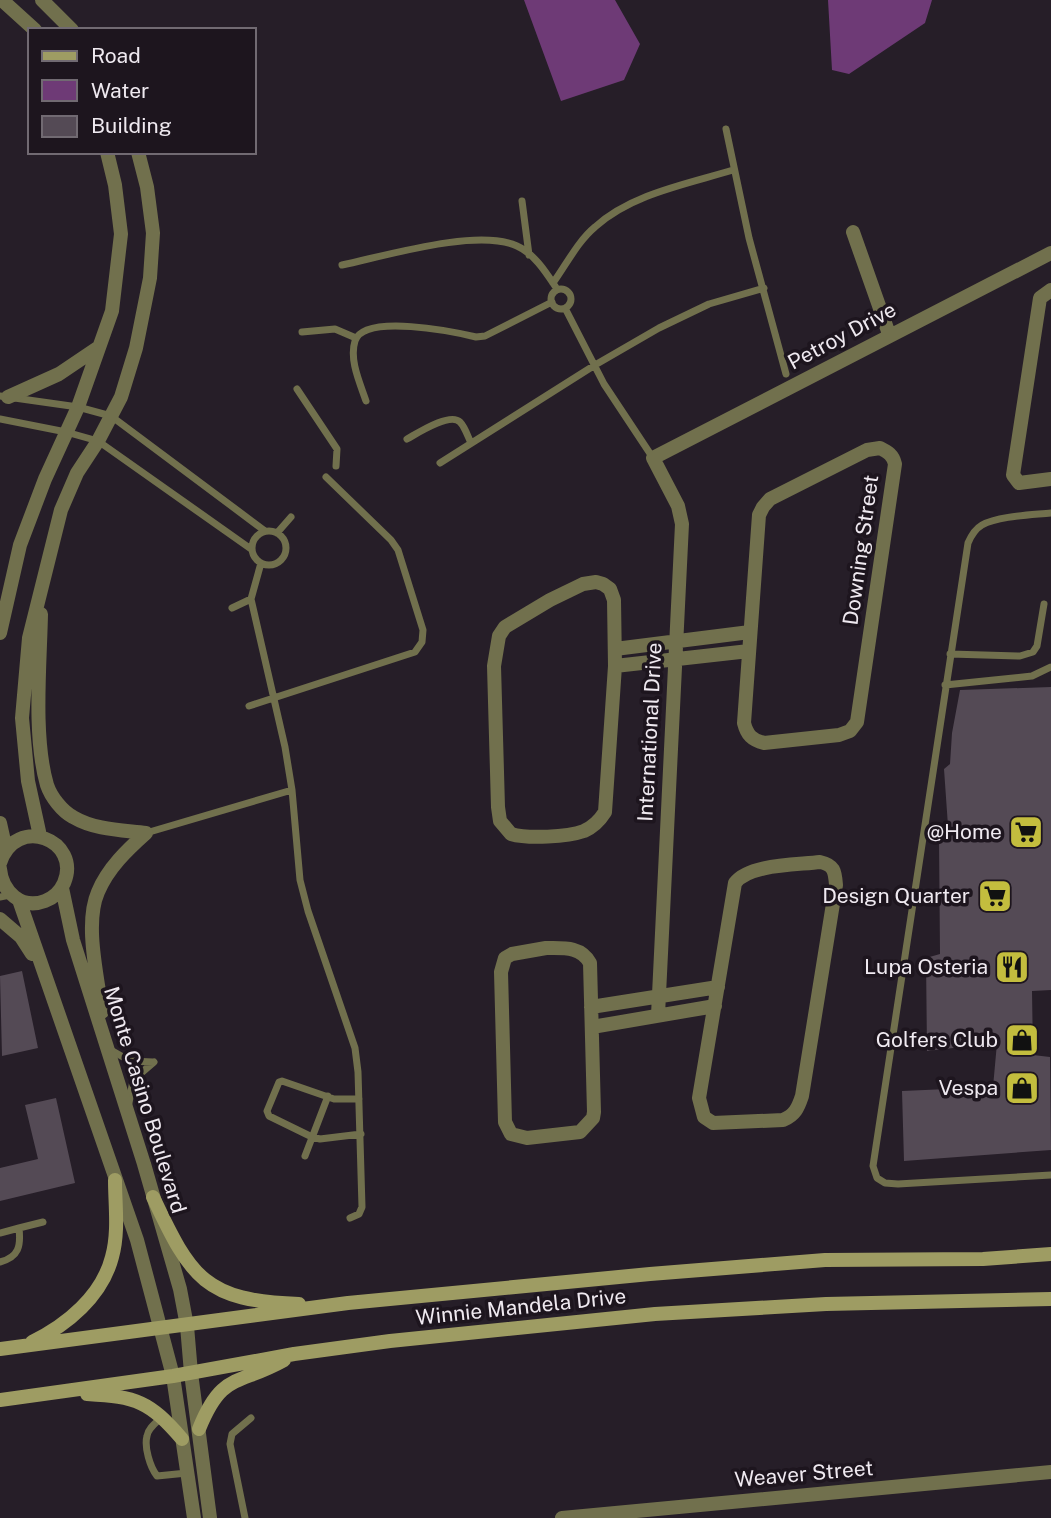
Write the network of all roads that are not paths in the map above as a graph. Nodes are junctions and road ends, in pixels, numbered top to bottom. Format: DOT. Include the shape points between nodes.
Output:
graph roads {
  1 [pos="2,0"];
  2 [pos="42,0"];
  3 [pos="33,28"];
  4 [pos="70,28"];
  5 [pos="726,129"];
  6 [pos="107,154"];
  7 [pos="139,154"];
  8 [pos="733,170"];
  9 [pos="522,201"];
  10 [pos="853,232"];
  11 [pos="1051,253"];
  12 [pos="529,255"];
  13 [pos="342,265"];
  14 [pos="555,286"];
  15 [pos="764,288"];
  16 [pos="1051,290"];
  17 [pos="552,302"];
  18 [pos="565,308"];
  19 [pos="302,332"];
  20 [pos="888,334"];
  21 [pos="356,338"];
  22 [pos="99,347"];
  23 [pos="595,365"];
  24 [pos="786,374"];
  25 [pos="297,389"];
  26 [pos="4,396"];
  27 [pos="366,401"];
  28 [pos="78,407"];
  29 [pos="111,416"];
  30 [pos="0,419"];
  31 [pos="66,432"];
  32 [pos="407,439"];
  33 [pos="98,441"];
  34 [pos="471,443"];
  35 [pos="653,458"];
  36 [pos="440,463"];
  37 [pos="336,466"];
  38 [pos="326,477"];
  39 [pos="1051,479"];
  40 [pos="1051,513"];
  41 [pos="291,517"];
  42 [pos="265,531"];
  43 [pos="277,533"];
  44 [pos="251,549"];
  45 [pos="261,563"];
  46 [pos="41,586"];
  47 [pos="251,599"];
  48 [pos="1044,604"];
  49 [pos="232,607"];
  50 [pos="750,632"];
  51 [pos="0,633"];
  52 [pos="675,642"];
  53 [pos="615,649"];
  54 [pos="749,652"];
  55 [pos="950,654"];
  56 [pos="674,660"];
  57 [pos="615,666"];
  58 [pos="1051,667"];
  59 [pos="945,685"];
  60 [pos="272,699"];
  61 [pos="249,706"];
  62 [pos="292,790"];
  63 [pos="0,823"];
  64 [pos="146,833"];
  65 [pos="40,836"];
  66 [pos="3,857"];
  67 [pos="0,869"];
  68 [pos="62,888"];
  69 [pos="10,898"];
  70 [pos="0,919"];
  71 [pos="48,983"];
  72 [pos="718,987"];
  73 [pos="657,996"];
  74 [pos="715,1006"];
  75 [pos="591,1007"];
  76 [pos="658,1015"];
  77 [pos="592,1027"];
  78 [pos="106,1047"];
  79 [pos="328,1096"];
  80 [pos="359,1099"];
  81 [pos="128,1112"];
  82 [pos="361,1135"];
  83 [pos="313,1137"];
  84 [pos="305,1156"];
  85 [pos="1051,1175"];
  86 [pos="115,1180"];
  87 [pos="153,1197"];
  88 [pos="350,1218"];
  89 [pos="43,1222"];
  90 [pos="19,1228"];
  91 [pos="0,1233"];
  92 [pos="1051,1254"];
  93 [pos="0,1262"];
  94 [pos="1051,1298"];
  95 [pos="348,1303"];
  96 [pos="187,1325"];
  97 [pos="162,1329"];
  98 [pos="24,1346"];
  99 [pos="0,1349"];
  100 [pos="294,1354"];
  101 [pos="191,1373"];
  102 [pos="173,1376"];
  103 [pos="58,1393"];
  104 [pos="0,1400"];
  105 [pos="162,1417"];
  106 [pos="251,1418"];
  107 [pos="199,1429"];
  108 [pos="182,1439"];
  109 [pos="205,1470"];
  110 [pos="1051,1472"];
  111 [pos="187,1473"];
  112 [pos="194,1518"];
  113 [pos="210,1518"];
  114 [pos="246,1518"];
  115 [pos="562,1518"];
  1 -- 3 [label="street"];
  2 -- 4 [label="street"];
  5 -- 8 [label="lane"];
  6 -- 22 [label="street" via="121,234 111,312"];
  7 -- 29 [label="street" via="153,233 150,278 136,348"];
  8 -- 14 [label="lane" via="653,194 604,219 592,229"];
  8 -- 15 [label="lane"];
  9 -- 12 [label="lane"];
  10 -- 20 [label="street"];
  11 -- 20 [label="street, Petroy Drive"];
  12 -- 13 [label="lane" via="518,246 478,240"];
  12 -- 14 [label="lane"];
  14 -- 17 [label="lane"];
  14 -- 18 [label="lane" via="570,295"];
  15 -- 23 [label="lane" via="709,303"];
  15 -- 24 [label="lane"];
  16 -- 39 [label="street" via="1040,298 1013,475 1019,483"];
  17 -- 18 [label="lane"];
  17 -- 21 [label="lane" via="485,336 405,326 366,331"];
  18 -- 23 [label="lane"];
  19 -- 21 [label="lane" via="335,329"];
  20 -- 35 [label="street, Petroy Drive"];
  21 -- 27 [label="lane" via="355,369"];
  22 -- 26 [label="street" via="59,374"];
  22 -- 28 [label="street"];
  23 -- 34 [label="lane"];
  23 -- 35 [label="lane"];
  25 -- 37 [label="lane" via="337,449"];
  26 -- 28 [label="lane"];
  28 -- 29 [label="lane"];
  28 -- 31 [label="street"];
  29 -- 33 [label="street"];
  29 -- 42 [label="lane"];
  30 -- 31 [label="lane"];
  31 -- 33 [label="lane"];
  31 -- 51 [label="street" via="20,545"];
  32 -- 34 [label="lane" via="454,419"];
  33 -- 44 [label="lane"];
  33 -- 46 [label="street" via="61,510"];
  34 -- 36 [label="lane"];
  35 -- 52 [label="street, International Drive" via="678,506 682,524"];
  38 -- 60 [label="lane" via="398,550 423,630 422,642 415,652"];
  40 -- 55 [label="lane" via="993,521 974,532 964,561"];
  41 -- 43 [label="lane"];
  42 -- 43 [label="lane"];
  42 -- 44 [label="lane" via="255,537"];
  43 -- 45 [label="lane" via="285,542 285,554 272,565"];
  44 -- 45 [label="lane"];
  45 -- 47 [label="lane"];
  46 -- 64 [label="street" via="39,707 47,786 72,817 116,831"];
  46 -- 65 [label="street" via="29,638 22,718 28,781"];
  47 -- 49 [label="lane"];
  47 -- 60 [label="lane"];
  48 -- 55 [label="lane" via="1033,652 1020,656"];
  50 -- 52 [label="street"];
  50 -- 54 [label="street, Downing Street"];
  50 -- 54 [label="street, Downing Street" via="762,507 867,450 888,452 895,464 855,727 839,735 764,743 750,737 744,723"];
  52 -- 53 [label="street"];
  52 -- 56 [label="street, International Drive"];
  53 -- 57 [label="street"];
  53 -- 57 [label="street" via="614,600 610,589 596,582 550,600 499,636 494,666 498,807 500,821 511,834 534,837 582,831 605,812"];
  54 -- 56 [label="street"];
  55 -- 59 [label="lane"];
  56 -- 57 [label="street"];
  56 -- 73 [label="street, International Drive"];
  58 -- 59 [label="lane" via="1032,676"];
  59 -- 85 [label="lane" via="873,1166 877,1178 898,1184"];
  60 -- 61 [label="lane"];
  60 -- 62 [label="lane"];
  62 -- 64 [label="lane"];
  62 -- 80 [label="lane" via="300,880 355,1048"];
  63 -- 66 [label="street"];
  64 -- 78 [label="street" via="107,875 96,895 92,925"];
  65 -- 66 [label="street" via="24,837 10,845"];
  65 -- 68 [label="street, Monte Casino Boulevard" via="64,855 67,866"];
  67 -- 69 [label="street"];
  68 -- 69 [label="street" via="39,903"];
  68 -- 78 [label="street, Monte Casino Boulevard"];
  69 -- 71 [label="street"];
  70 -- 71 [label="street" via="21,937"];
  71 -- 86 [label="street"];
  72 -- 73 [label="street"];
  72 -- 74 [label="street"];
  72 -- 74 [label="street" via="739,877 754,870 829,864 836,885 802,1096 790,1117 719,1124 704,1117 699,1098"];
  73 -- 75 [label="street"];
  73 -- 76 [label="street, International Drive"];
  74 -- 76 [label="street"];
  75 -- 77 [label="street"];
  75 -- 77 [label="street" via="590,963 580,951 546,948 505,958 501,972 503,1109 511,1134 541,1138 580,1132 587,1126 594,1112"];
  76 -- 77 [label="street"];
  78 -- 81 [label="street, Monte Casino Boulevard"];
  78 -- 81 [label="lane" via="130,1061 154,1062 133,1080"];
  79 -- 80 [label="lane"];
  79 -- 83 [label="lane"];
  79 -- 83 [label="lane" via="282,1081 267,1111"];
  80 -- 82 [label="lane"];
  81 -- 87 [label="street, Monte Casino Boulevard"];
  82 -- 83 [label="lane"];
  82 -- 88 [label="lane" via="362,1207"];
  83 -- 84 [label="lane"];
  86 -- 97 [label="street"];
  86 -- 98 [label="main road" via="116,1232 103,1282 69,1320"];
  87 -- 95 [label="main road" via="177,1248 209,1284 226,1293 296,1304"];
  87 -- 96 [label="street, Monte Casino Boulevard"];
  89 -- 90 [label="lane"];
  90 -- 91 [label="lane"];
  90 -- 93 [label="lane" via="16,1254"];
  92 -- 95 [label="main road, Winnie Mandela Drive" via="825,1260"];
  94 -- 100 [label="main road, Winnie Mandela Drive" via="655,1314"];
  95 -- 96 [label="main road, Winnie Mandela Drive"];
  96 -- 97 [label="main road, Winnie Mandela Drive"];
  96 -- 101 [label="street, Monte Casino Boulevard"];
  97 -- 98 [label="main road, Winnie Mandela Drive"];
  97 -- 102 [label="street"];
  98 -- 99 [label="main road, Winnie Mandela Drive"];
  100 -- 101 [label="main road, Winnie Mandela Drive"];
  100 -- 107 [label="main road" via="223,1388"];
  101 -- 102 [label="main road, Winnie Mandela Drive"];
  101 -- 107 [label="street, Monte Casino Boulevard"];
  102 -- 103 [label="main road, Winnie Mandela Drive"];
  102 -- 108 [label="street"];
  103 -- 104 [label="main road, Winnie Mandela Drive"];
  103 -- 105 [label="main road" via="130,1399"];
  105 -- 108 [label="main road"];
  105 -- 111 [label="lane" via="146,1437 152,1470 163,1477"];
  106 -- 114 [label="lane" via="232,1434 229,1444"];
  107 -- 109 [label="street, Monte Casino Boulevard"];
  108 -- 111 [label="street"];
  109 -- 111 [label="street"];
  109 -- 113 [label="street, Monte Casino Boulevard"];
  110 -- 115 [label="street, Weaver Street"];
  111 -- 112 [label="street"];
}
